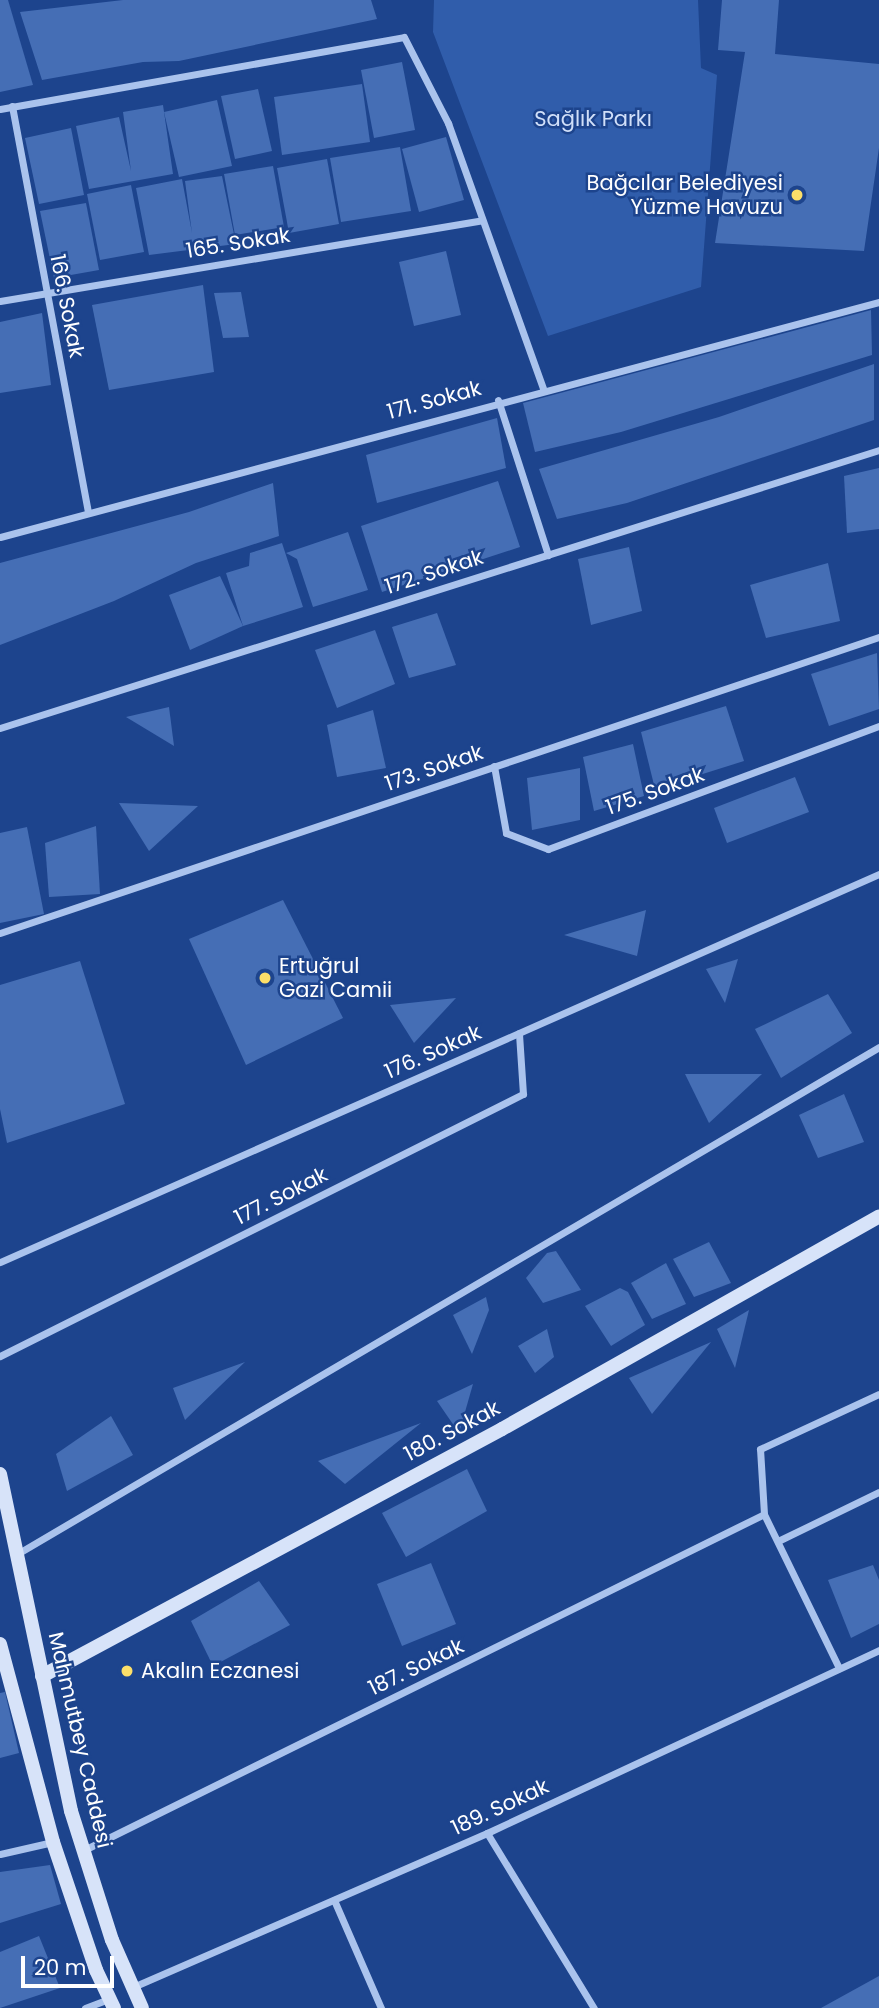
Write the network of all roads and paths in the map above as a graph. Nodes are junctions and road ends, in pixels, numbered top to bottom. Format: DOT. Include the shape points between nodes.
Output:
graph roads {
  1 [pos="12,106"];
  2 [pos="0,109"];
  3 [pos="482,220"];
  4 [pos="47,292"];
  5 [pos="0,301"];
  6 [pos="879,302"];
  7 [pos="543,388"];
  8 [pos="498,400"];
  9 [pos="879,450"];
  10 [pos="88,513"];
  11 [pos="0,537"];
  12 [pos="548,555"];
  13 [pos="879,637"];
  14 [pos="879,726"];
  15 [pos="0,728"];
  16 [pos="494,766"];
  17 [pos="879,874"];
  18 [pos="0,933"];
  19 [pos="519,1033"];
  20 [pos="879,1047"];
  21 [pos="879,1217"];
  22 [pos="0,1262"];
  23 [pos="0,1356"];
  24 [pos="879,1394"];
  25 [pos="0,1474"];
  26 [pos="879,1492"];
  27 [pos="764,1514"];
  28 [pos="780,1541"];
  29 [pos="17,1554"];
  30 [pos="0,1644"];
  31 [pos="879,1650"];
  32 [pos="839,1668"];
  33 [pos="42,1676"];
  34 [pos="5,1680"];
  35 [pos="487,1833"];
  36 [pos="53,1842"];
  37 [pos="83,1850"];
  38 [pos="0,1854"];
  39 [pos="334,1900"];
  40 [pos="133,1987"];
  41 [pos="112,2003"];
  42 [pos="85,2008"];
  43 [pos="142,2008"];
  44 [pos="381,2008"];
  45 [pos="594,2008"];
  1 -- 2 [label="street"];
  1 -- 3 [label="street" via="404,37 448,123"];
  1 -- 4 [label="street, 166. Sokak"];
  3 -- 4 [label="street, 165. Sokak"];
  3 -- 7 [label="street"];
  4 -- 5 [label="street, 165. Sokak"];
  4 -- 10 [label="street, 166. Sokak"];
  6 -- 7 [label="street, 171. Sokak"];
  7 -- 8 [label="street, 171. Sokak"];
  8 -- 10 [label="street, 171. Sokak"];
  8 -- 12 [label="street"];
  9 -- 12 [label="street, 172. Sokak"];
  10 -- 11 [label="street, 171. Sokak"];
  12 -- 15 [label="street, 172. Sokak"];
  13 -- 16 [label="street, 173. Sokak"];
  14 -- 16 [label="street, 175. Sokak" via="548,849 506,833"];
  16 -- 18 [label="street, 173. Sokak"];
  17 -- 19 [label="street, 176. Sokak"];
  19 -- 22 [label="street, 176. Sokak"];
  19 -- 23 [label="street, 177. Sokak" via="523,1094"];
  20 -- 29 [label="street"];
  21 -- 33 [label="main road, 180. Sokak" via="502,1429"];
  24 -- 27 [label="street" via="760,1450"];
  25 -- 29 [label="main road, Mahmutbey Caddesi"];
  26 -- 28 [label="street"];
  27 -- 28 [label="street"];
  27 -- 37 [label="street, 187. Sokak"];
  28 -- 32 [label="street"];
  29 -- 33 [label="main road, Mahmutbey Caddesi"];
  30 -- 34 [label="main road"];
  31 -- 32 [label="street, 189. Sokak"];
  32 -- 35 [label="street, 189. Sokak"];
  33 -- 37 [label="main road, Mahmutbey Caddesi"];
  34 -- 36 [label="main road"];
  35 -- 39 [label="street, 189. Sokak"];
  35 -- 45 [label="street"];
  36 -- 38 [label="street"];
  36 -- 41 [label="main road"];
  37 -- 40 [label="main road, Mahmutbey Caddesi"];
  39 -- 40 [label="street, 189. Sokak"];
  39 -- 44 [label="street"];
  40 -- 43 [label="main road, Mahmutbey Caddesi"];
  41 -- 42 [label="street"];
}
